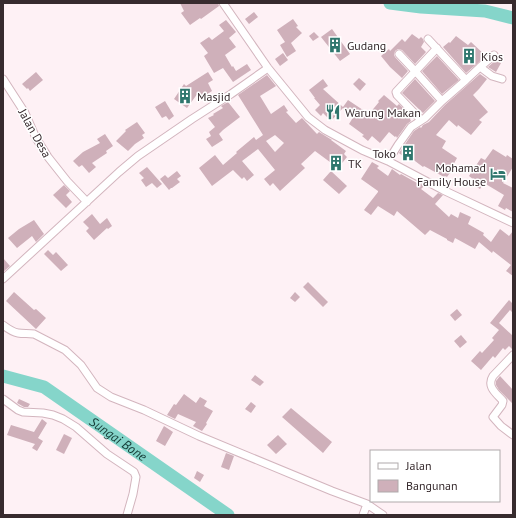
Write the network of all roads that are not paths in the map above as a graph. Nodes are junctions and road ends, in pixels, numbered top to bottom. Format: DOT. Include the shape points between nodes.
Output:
graph roads {
  1 [pos="223,3"];
  2 [pos="428,39"];
  3 [pos="437,48"];
  4 [pos="398,54"];
  5 [pos="494,55"];
  6 [pos="480,67"];
  7 [pos="268,68"];
  8 [pos="416,71"];
  9 [pos="502,78"];
  10 [pos="3,79"];
  11 [pos="466,80"];
  12 [pos="442,101"];
  13 [pos="421,120"];
  14 [pos="388,161"];
  15 [pos="88,202"];
  16 [pos="513,223"];
  17 [pos="3,279"];
  18 [pos="3,325"];
  19 [pos="513,355"];
  20 [pos="3,399"];
  21 [pos="513,434"];
  22 [pos="367,504"];
  23 [pos="127,515"];
  24 [pos="364,515"];
  25 [pos="383,515"];
  1 -- 7 [label="street"];
  2 -- 3 [label="street"];
  3 -- 8 [label="street"];
  3 -- 11 [label="street"];
  4 -- 8 [label="street"];
  5 -- 6 [label="street"];
  6 -- 9 [label="street" via="492,76"];
  6 -- 11 [label="street"];
  7 -- 14 [label="street" via="308,117 325,130"];
  7 -- 15 [label="street" via="138,156"];
  8 -- 12 [label="street"];
  8 -- 13 [label="street" via="396,93"];
  10 -- 15 [label="street, Jalan Desa" via="25,113 48,157"];
  11 -- 12 [label="street"];
  12 -- 13 [label="street"];
  13 -- 14 [label="street" via="407,131"];
  14 -- 16 [label="street"];
  15 -- 17 [label="street"];
  18 -- 22 [label="street" via="13,332 34,334 65,350 82,365 97,388 111,397 206,439"];
  19 -- 21 [label="street" via="493,376 490,384 503,401 493,417"];
  20 -- 23 [label="street" via="23,412 42,413 62,419 134,472 136,477"];
  22 -- 24 [label="street"];
  22 -- 25 [label="street"];
}
